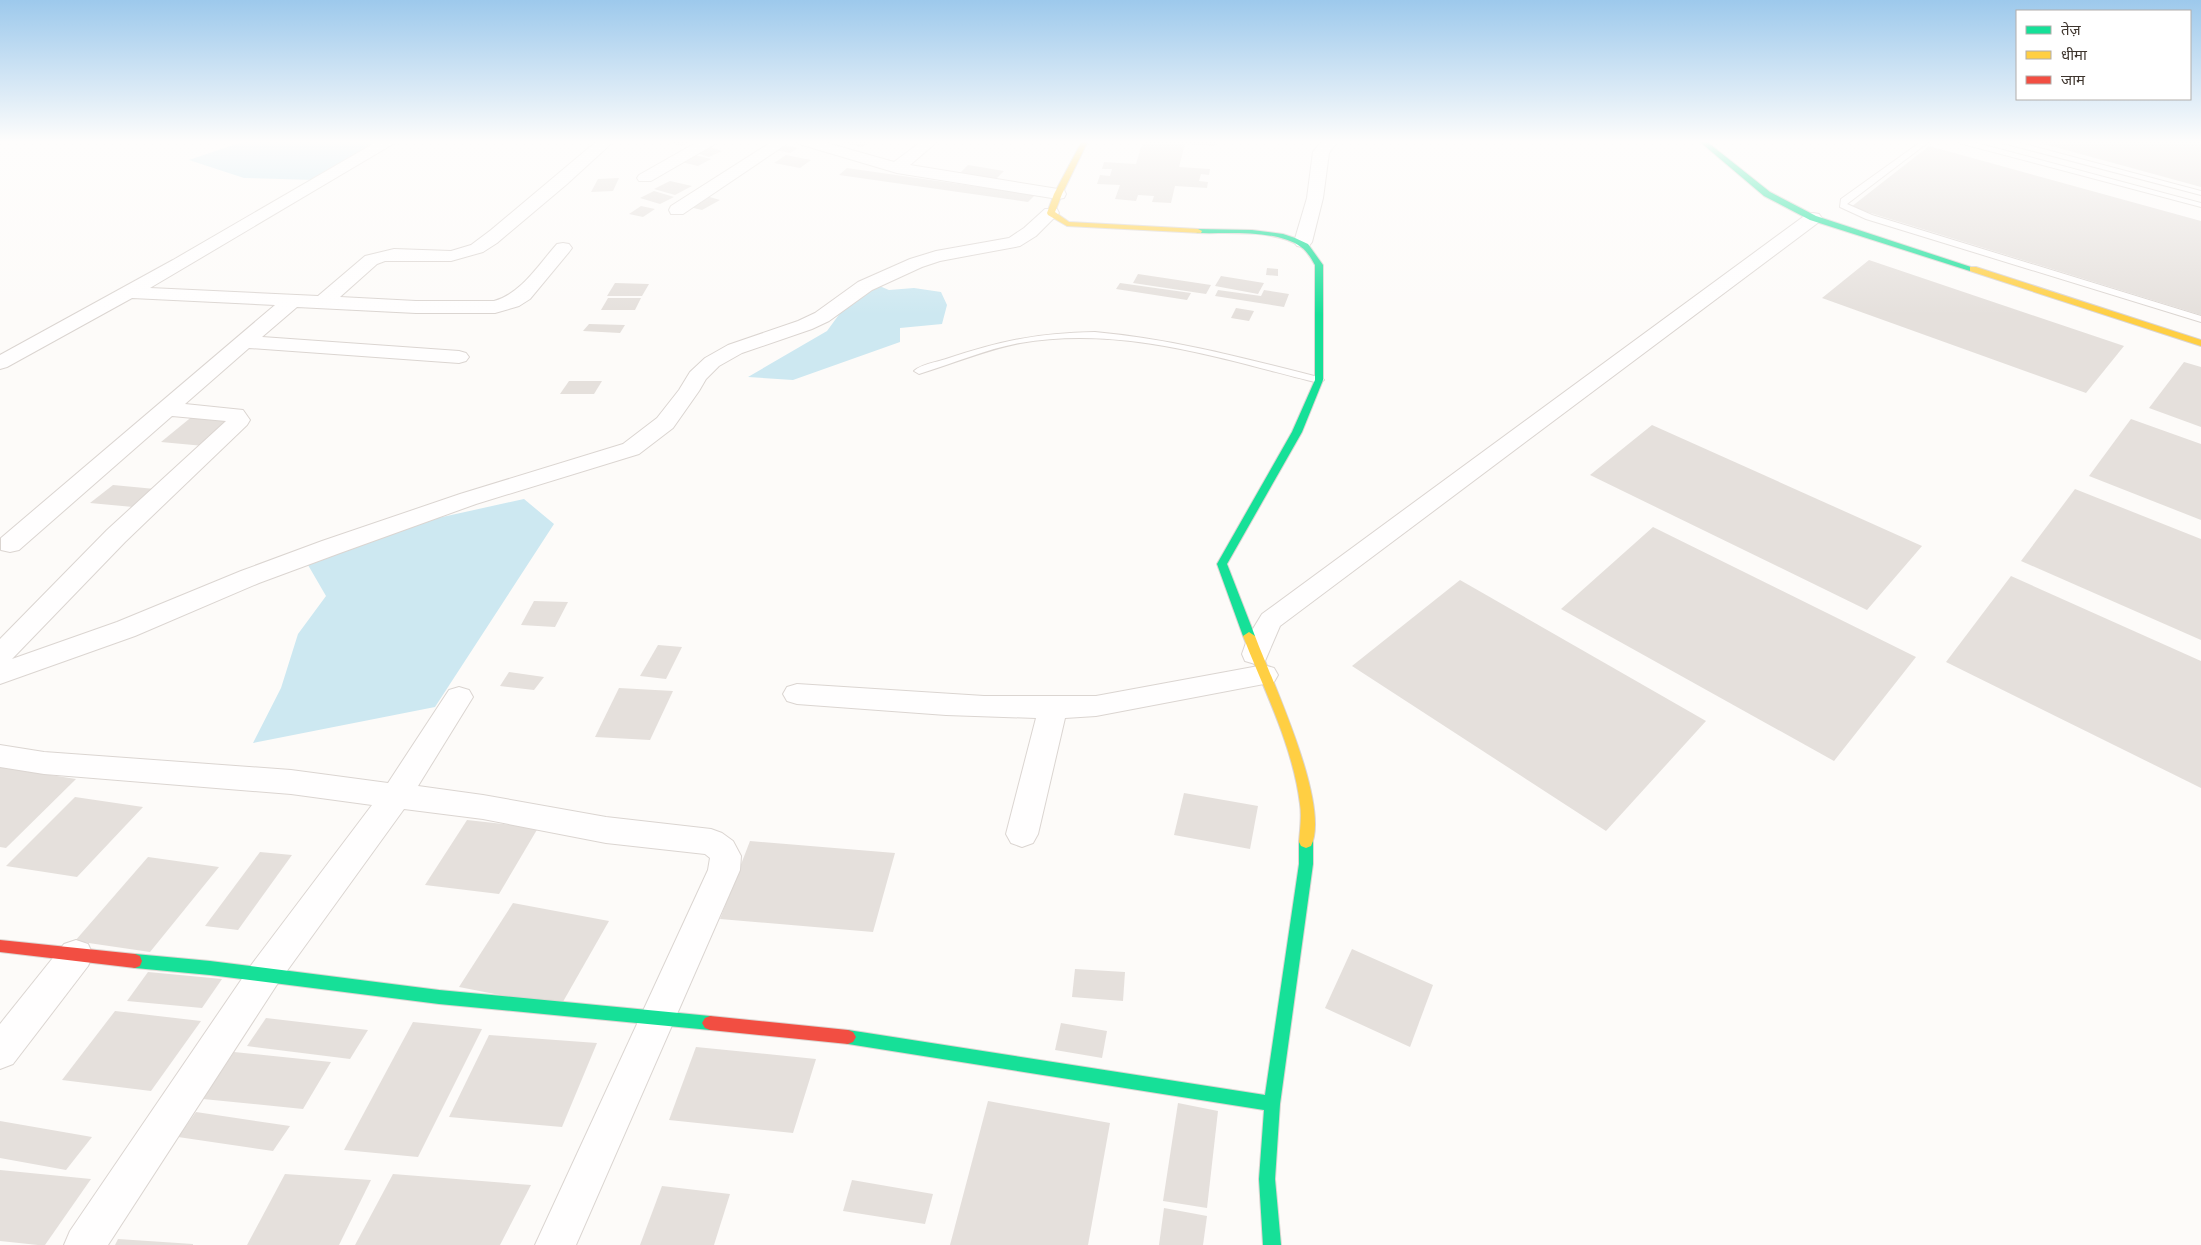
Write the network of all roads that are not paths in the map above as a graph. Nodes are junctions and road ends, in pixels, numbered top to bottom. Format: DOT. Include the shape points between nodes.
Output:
graph roads {
  1 [pos="288,199"];
  2 [pos="539,199"];
  3 [pos="694,199"];
  4 [pos="1033,199"];
  5 [pos="1056,199"];
  6 [pos="1315,199"];
  7 [pos="1777,199"];
  8 [pos="1847,199"];
  9 [pos="2179,199"];
  10 [pos="1054,204"];
  11 [pos="2201,205"];
  12 [pos="677,210"];
  13 [pos="1814,218"];
  14 [pos="1303,242"];
  15 [pos="563,248"];
  16 [pos="127,292"];
  17 [pos="292,301"];
  18 [pos="323,302"];
  19 [pos="2201,319"];
  20 [pos="244,342"];
  21 [pos="2201,343"];
  22 [pos="459,357"];
  23 [pos="0,363"];
  24 [pos="918,371"];
  25 [pos="1319,380"];
  26 [pos="166,409"];
  27 [pos="10,544"];
  28 [pos="0,655"];
  29 [pos="1259,664"];
  30 [pos="0,674"];
  31 [pos="797,694"];
  32 [pos="460,697"];
  33 [pos="1053,708"];
  34 [pos="0,756"];
  35 [pos="396,796"];
  36 [pos="1022,834"];
  37 [pos="0,946"];
  38 [pos="76,955"];
  39 [pos="264,975"];
  40 [pos="657,1018"];
  41 [pos="0,1052"];
  42 [pos="1272,1104"];
  43 [pos="84,1245"];
  44 [pos="555,1245"];
  45 [pos="1272,1245"];
  1 -- 16 [label="street"];
  2 -- 18 [label="street" via="470,252 449,256 402,253 371,260"];
  3 -- 12 [label="street"];
  4 -- 10 [label="street"];
  5 -- 10 [label="street"];
  6 -- 14 [label="street"];
  7 -- 13 [label="street"];
  8 -- 19 [label="lane" via="1843,205 1869,217"];
  9 -- 11 [label="lane"];
  10 -- 14 [label="street" via="1067,224 1280,235"];
  10 -- 30 [label="street" via="1030,232 1014,242 936,256 916,263 865,286 822,317 712,362 698,376 665,424 630,449 468,499 322,550 100,639"];
  13 -- 21 [label="street"];
  13 -- 29 [label="street" via="1271,620 1261,637"];
  14 -- 25 [label="street" via="1318,265"];
  15 -- 18 [label="street" via="523,294 495,308"];
  16 -- 17 [label="street"];
  16 -- 23 [label="street"];
  17 -- 18 [label="street"];
  17 -- 20 [label="street"];
  20 -- 22 [label="street"];
  20 -- 26 [label="street"];
  24 -- 25 [label="lane" via="1020,340 1080,336 1171,344"];
  25 -- 29 [label="street" via="1297,432 1222,564"];
  26 -- 27 [label="street"];
  26 -- 28 [label="street" via="235,416 239,420 116,536"];
  29 -- 33 [label="street" via="1096,706"];
  29 -- 42 [label="street" via="1303,785 1308,826 1306,864"];
  31 -- 33 [label="street"];
  32 -- 35 [label="street"];
  33 -- 36 [label="street"];
  34 -- 35 [label="street" via="53,764 291,782"];
  35 -- 39 [label="street"];
  35 -- 40 [label="street" via="483,806 606,830 710,842 724,851 727,858 724,870"];
  37 -- 38 [label="street"];
  38 -- 39 [label="street"];
  38 -- 41 [label="street"];
  39 -- 40 [label="street" via="439,997"];
  39 -- 43 [label="street"];
  40 -- 42 [label="street" via="841,1036"];
  40 -- 44 [label="street"];
  42 -- 45 [label="street" via="1268,1179"];
}
